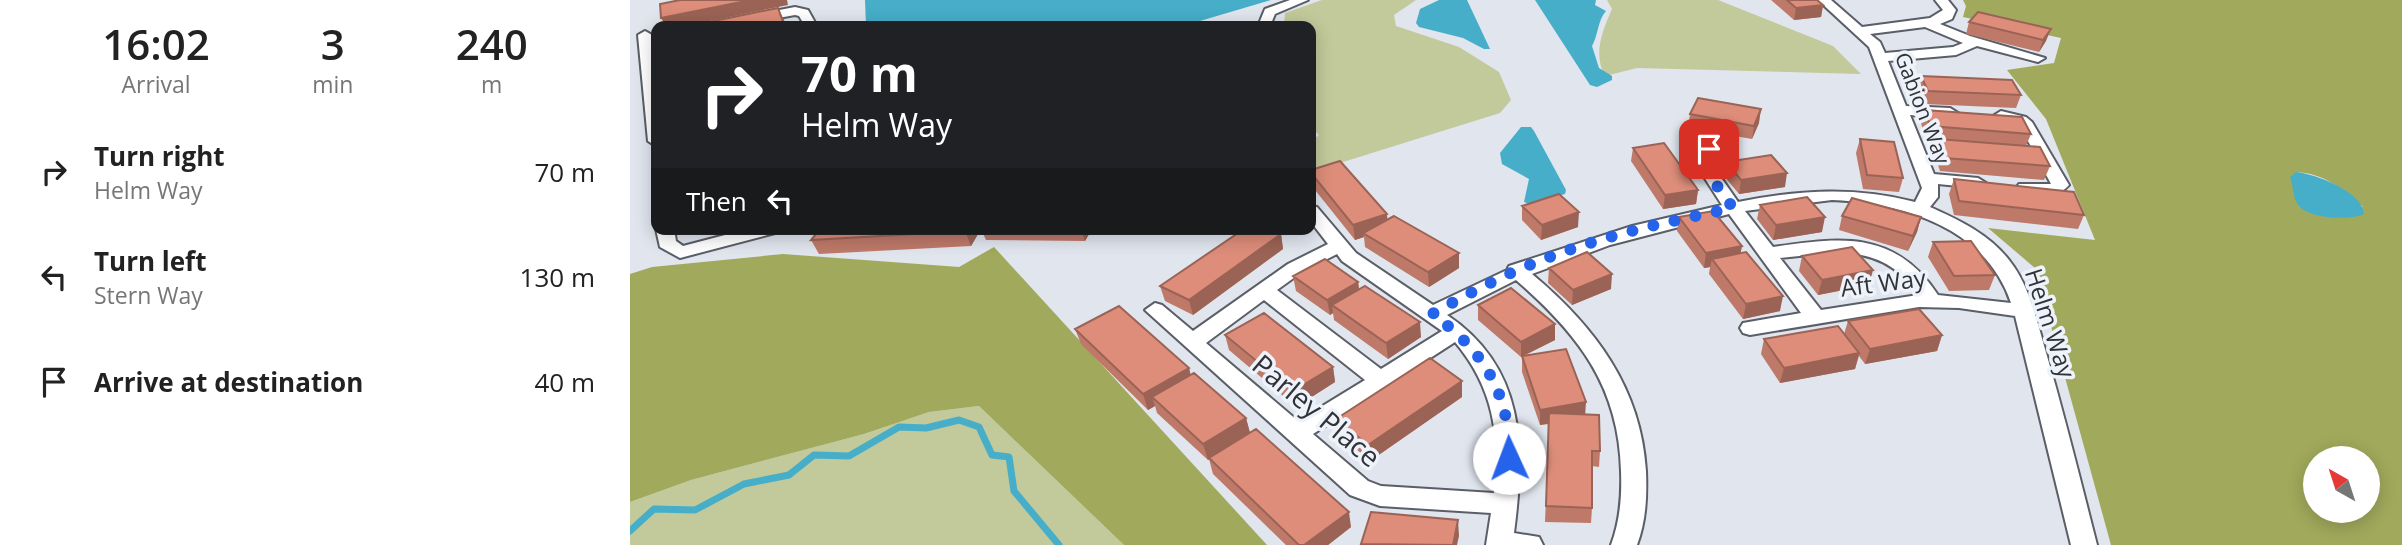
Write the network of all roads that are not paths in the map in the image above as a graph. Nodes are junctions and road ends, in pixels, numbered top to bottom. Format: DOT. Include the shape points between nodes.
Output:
graph roads {
  1 [pos="1302,0"];
  2 [pos="1824,0"];
  3 [pos="1941,0"];
  4 [pos="742,21"];
  5 [pos="808,21"];
  6 [pos="1266,21"];
  7 [pos="1927,23"];
  8 [pos="1862,31"];
  9 [pos="649,38"];
  10 [pos="1976,42"];
  11 [pos="1881,57"];
  12 [pos="2038,58"];
  13 [pos="651,62"];
  14 [pos="1902,110"];
  15 [pos="1709,149"];
  16 [pos="1928,178"];
  17 [pos="1733,208"];
  18 [pos="1919,209"];
  19 [pos="1316,217"];
  20 [pos="666,235"];
  21 [pos="749,235"];
  22 [pos="1338,246"];
  23 [pos="1768,254"];
  24 [pos="1516,270"];
  25 [pos="1264,290"];
  26 [pos="1931,300"];
  27 [pos="1155,310"];
  28 [pos="2023,311"];
  29 [pos="1432,314"];
  30 [pos="1815,317"];
  31 [pos="1750,328"];
  32 [pos="1457,331"];
  33 [pos="1192,342"];
  34 [pos="1380,380"];
  35 [pos="1296,434"];
  36 [pos="1505,504"];
  37 [pos="1499,543"];
  38 [pos="1530,545"];
  39 [pos="1624,545"];
  40 [pos="2084,545"];
  1 -- 6 [label="street" via="1269,12"];
  2 -- 8 [label="street, Gabion Way"];
  3 -- 7 [label="street" via="1950,13"];
  4 -- 5 [label="street" via="795,11 804,13"];
  7 -- 8 [label="street"];
  7 -- 10 [label="street"];
  8 -- 11 [label="street, Gabion Way"];
  9 -- 13 [label="street"];
  10 -- 11 [label="street" via="1956,51"];
  10 -- 12 [label="street"];
  11 -- 14 [label="street, Gabion Way"];
  14 -- 16 [label="street, Gabion Way"];
  14 -- 16 [label="street" via="2025,122 2060,185 2046,190"];
  15 -- 17 [label="street" via="1704,168"];
  16 -- 18 [label="street, Gabion Way" via="1929,197"];
  17 -- 18 [label="street, Helm Way" via="1826,193"];
  17 -- 23 [label="street"];
  17 -- 24 [label="street, Helm Way" via="1627,231"];
  18 -- 28 [label="street, Helm Way" via="1988,249 2013,280"];
  19 -- 22 [label="street"];
  20 -- 21 [label="street" via="667,243 680,251"];
  22 -- 25 [label="street" via="1304,262"];
  22 -- 29 [label="street"];
  23 -- 26 [label="street" via="1831,244 1857,247 1905,264"];
  23 -- 30 [label="street"];
  24 -- 29 [label="street, Helm Way"];
  24 -- 39 [label="street" via="1583,332 1620,397 1631,433 1635,472 1633,523"];
  25 -- 33 [label="street"];
  25 -- 34 [label="street"];
  26 -- 28 [label="street, Aft Way"];
  26 -- 30 [label="street, Aft Way"];
  27 -- 33 [label="street, Parley Place"];
  28 -- 40 [label="street, Helm Way"];
  29 -- 32 [label="street"];
  30 -- 31 [label="street, Aft Way"];
  32 -- 34 [label="street"];
  32 -- 36 [label="street" via="1483,361 1504,400 1510,437"];
  33 -- 35 [label="street, Parley Place"];
  34 -- 35 [label="street"];
  35 -- 36 [label="street, Parley Place" via="1350,482 1369,492"];
  36 -- 37 [label="street"];
  37 -- 38 [label="street"];
}
